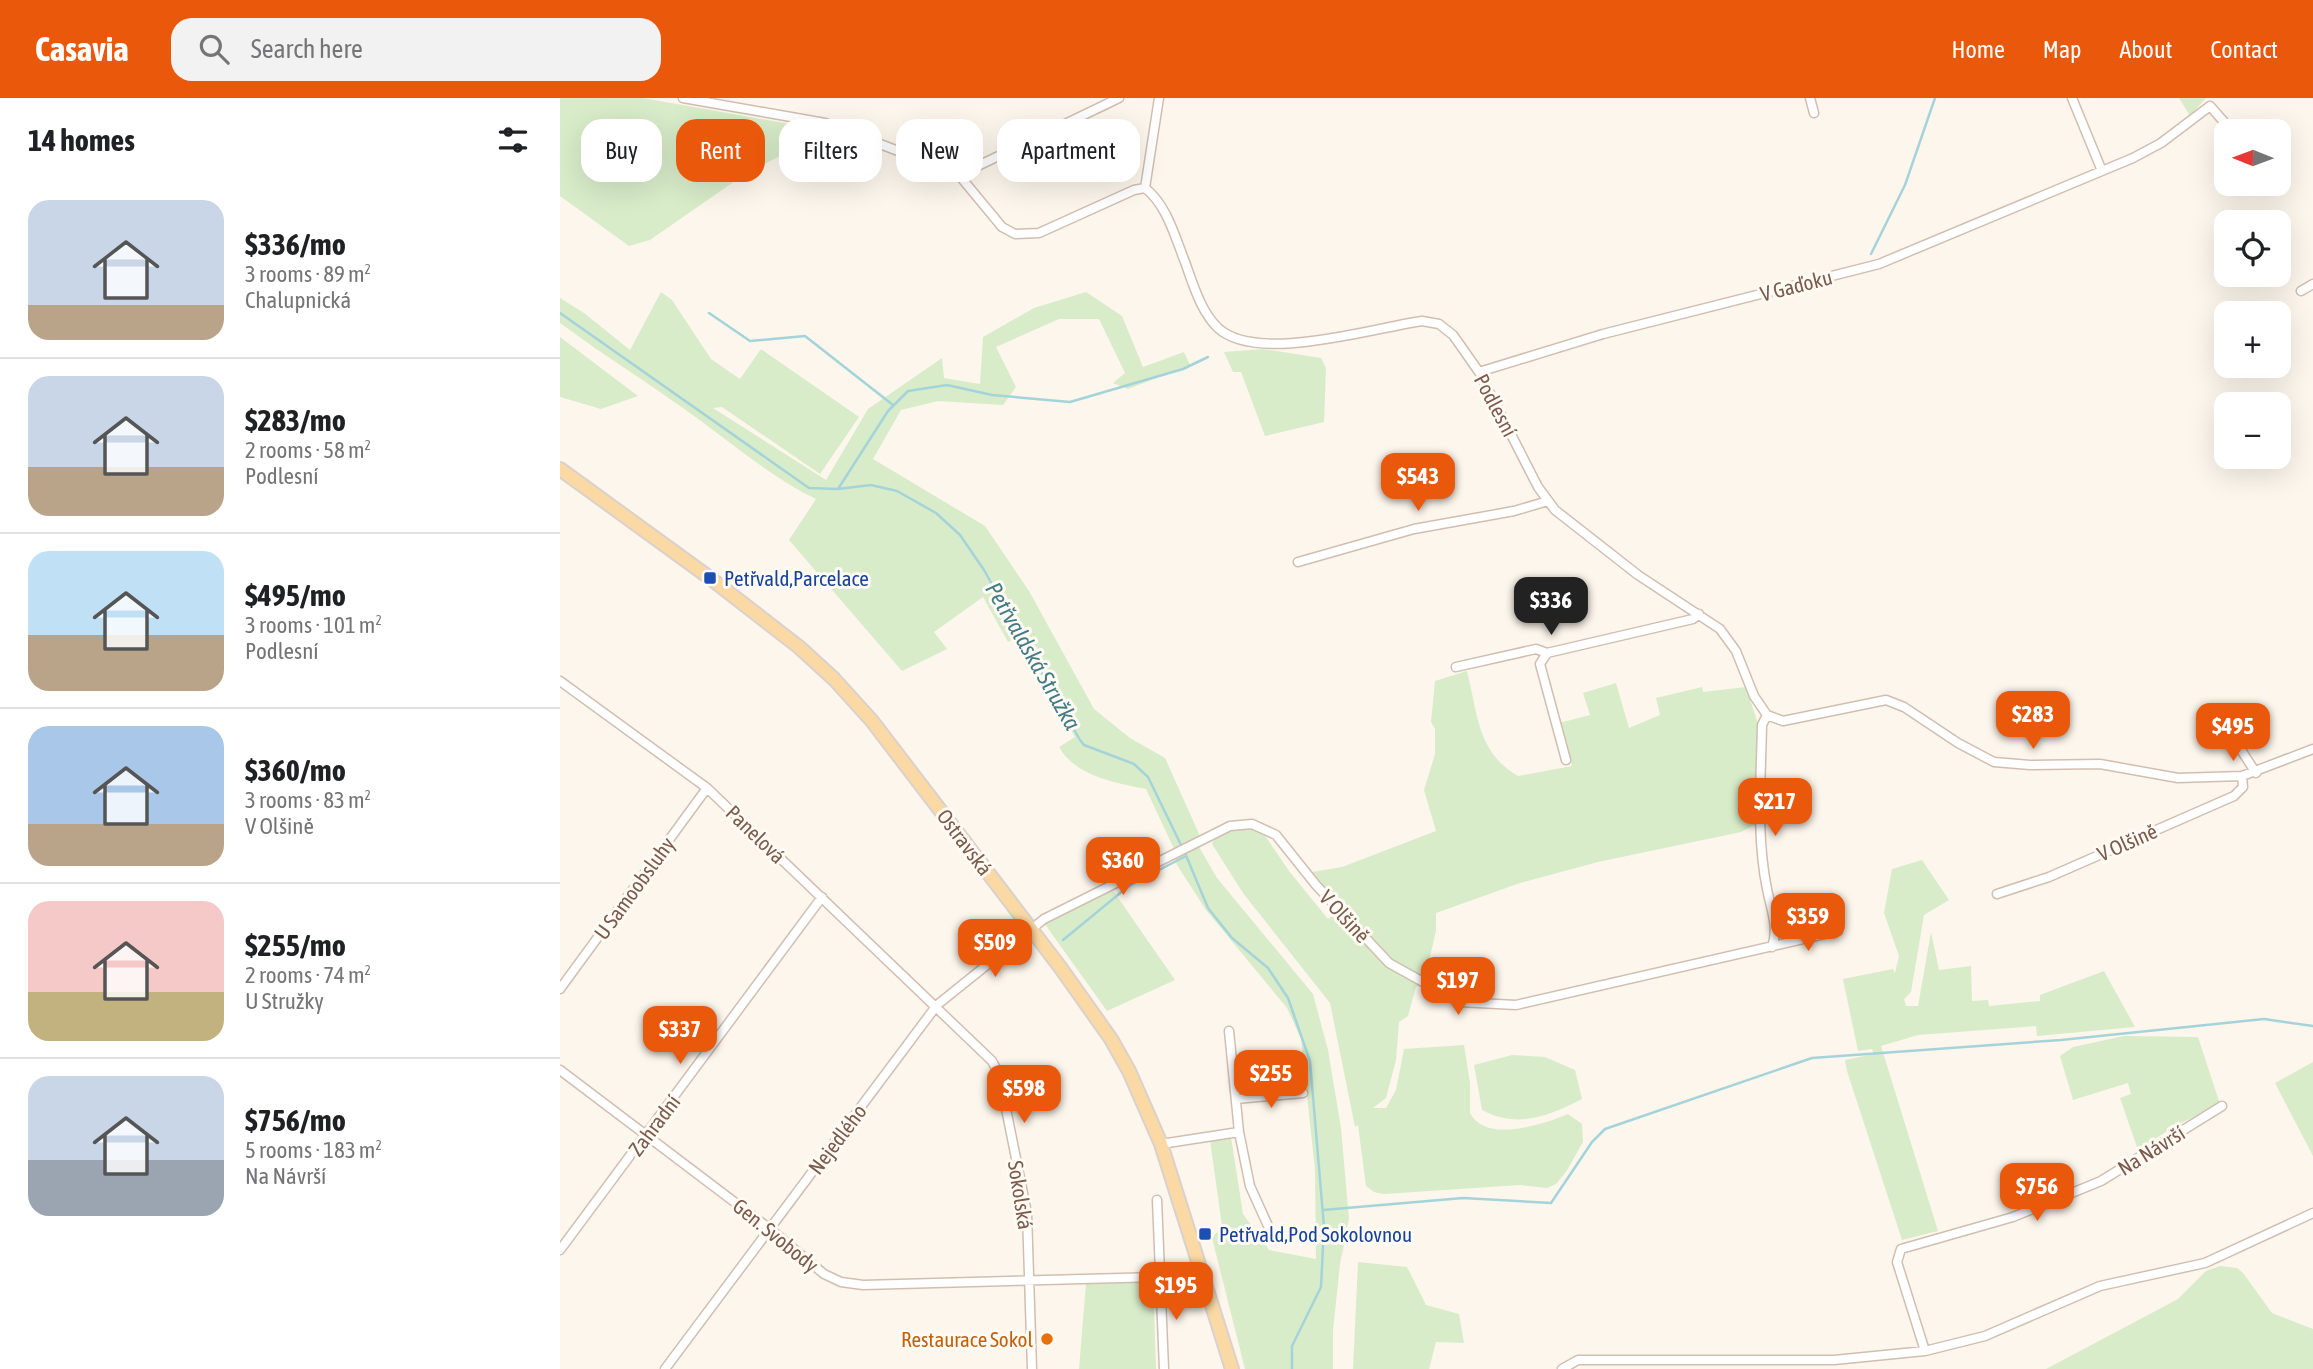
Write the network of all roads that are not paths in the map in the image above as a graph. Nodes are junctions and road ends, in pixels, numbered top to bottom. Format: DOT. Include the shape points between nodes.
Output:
graph roads {
  1 [pos="683,98"];
  2 [pos="1119,98"];
  3 [pos="1159,98"];
  4 [pos="1810,98"];
  5 [pos="2072,98"];
  6 [pos="1814,113"];
  7 [pos="2221,119"];
  8 [pos="896,151"];
  9 [pos="983,163"];
  10 [pos="2102,170"];
  11 [pos="965,182"];
  12 [pos="1145,188"];
  13 [pos="2313,284"];
  14 [pos="2301,291"];
  15 [pos="1479,372"];
  16 [pos="560,469"];
  17 [pos="1548,501"];
  18 [pos="1298,562"];
  19 [pos="1699,614"];
  20 [pos="1546,653"];
  21 [pos="1456,667"];
  22 [pos="560,681"];
  23 [pos="1767,715"];
  24 [pos="2234,739"];
  25 [pos="2313,749"];
  26 [pos="1566,760"];
  27 [pos="2256,773"];
  28 [pos="2242,776"];
  29 [pos="707,788"];
  30 [pos="1997,894"];
  31 [pos="822,897"];
  32 [pos="1031,930"];
  33 [pos="1838,931"];
  34 [pos="1772,947"];
  35 [pos="560,989"];
  36 [pos="937,1005"];
  37 [pos="1229,1031"];
  38 [pos="560,1070"];
  39 [pos="1303,1093"];
  40 [pos="1236,1099"];
  41 [pos="2222,1106"];
  42 [pos="1239,1132"];
  43 [pos="647,1135"];
  44 [pos="1160,1144"];
  45 [pos="1157,1200"];
  46 [pos="2313,1213"];
  47 [pos="1269,1228"];
  48 [pos="770,1229"];
  49 [pos="560,1250"];
  50 [pos="1159,1277"];
  51 [pos="1029,1280"];
  52 [pos="1925,1351"];
  53 [pos="665,1369"];
  54 [pos="1031,1369"];
  55 [pos="1164,1369"];
  56 [pos="1231,1369"];
  57 [pos="1562,1369"];
  1 -- 8 [label="street" via="825,123"];
  2 -- 9 [label="street"];
  3 -- 12 [label="street"];
  4 -- 6 [label="street"];
  5 -- 10 [label="street"];
  7 -- 10 [label="street, V Gaďoku" via="2210,106 2161,144"];
  10 -- 15 [label="street, V Gaďoku" via="1879,264 1603,334"];
  11 -- 12 [label="street" via="1002,227 1026,236"];
  12 -- 15 [label="street, Podlesní" via="1158,202 1207,315 1220,330 1253,342 1290,343 1422,321 1439,324 1453,335"];
  13 -- 14 [label="street"];
  15 -- 17 [label="street, Podlesní"];
  16 -- 32 [label="main road, Ostravská" via="710,578 834,679 872,721"];
  17 -- 18 [label="street" via="1414,528"];
  17 -- 19 [label="street, Podlesní" via="1601,548"];
  19 -- 20 [label="street"];
  19 -- 23 [label="street, Podlesní" via="1720,628 1736,651"];
  20 -- 21 [label="street" via="1536,649"];
  20 -- 26 [label="street" via="1540,664"];
  22 -- 29 [label="street, Panelová"];
  23 -- 28 [label="street" via="1783,721 1886,700 1994,762 2100,764 2178,778"];
  23 -- 34 [label="street" via="1762,725 1760,826 1777,934"];
  24 -- 27 [label="street"];
  25 -- 27 [label="street"];
  27 -- 28 [label="street"];
  28 -- 30 [label="street, V Olšině" via="2244,787 2234,796 2049,877"];
  29 -- 31 [label="street, Panelová"];
  29 -- 35 [label="street, U Samoobsluhy"];
  31 -- 36 [label="street, Panelová"];
  31 -- 43 [label="street, Zahradní"];
  32 -- 34 [label="street, V Olšině" via="1230,826 1252,824 1276,835 1389,963 1459,1002 1516,1005"];
  32 -- 36 [label="street, Nejedlého"];
  32 -- 44 [label="main road, Ostravská" via="1111,1039"];
  33 -- 34 [label="street, V Olšině"];
  36 -- 48 [label="street, Nejedlého"];
  36 -- 51 [label="street, Sokolská" via="999,1074 1027,1213"];
  37 -- 40 [label="street"];
  38 -- 43 [label="street, Gen. Svobody"];
  39 -- 40 [label="street"];
  40 -- 42 [label="street"];
  41 -- 52 [label="street, Na Návrší" via="2101,1181 2013,1217 1901,1249 1897,1262"];
  42 -- 44 [label="street"];
  42 -- 47 [label="street" via="1250,1186"];
  43 -- 48 [label="street, Gen. Svobody"];
  43 -- 49 [label="street, Zahradní"];
  44 -- 56 [label="main road, Ostravská"];
  45 -- 50 [label="street"];
  46 -- 52 [label="street" via="2205,1263 2100,1286 1985,1336"];
  48 -- 51 [label="street, Gen. Svobody" via="824,1274 841,1282"];
  48 -- 53 [label="street, Nejedlého"];
  50 -- 51 [label="street, Gen. Svobody"];
  50 -- 55 [label="street"];
  51 -- 54 [label="street, Sokolská"];
  52 -- 57 [label="street" via="1834,1360 1578,1360"];
}
